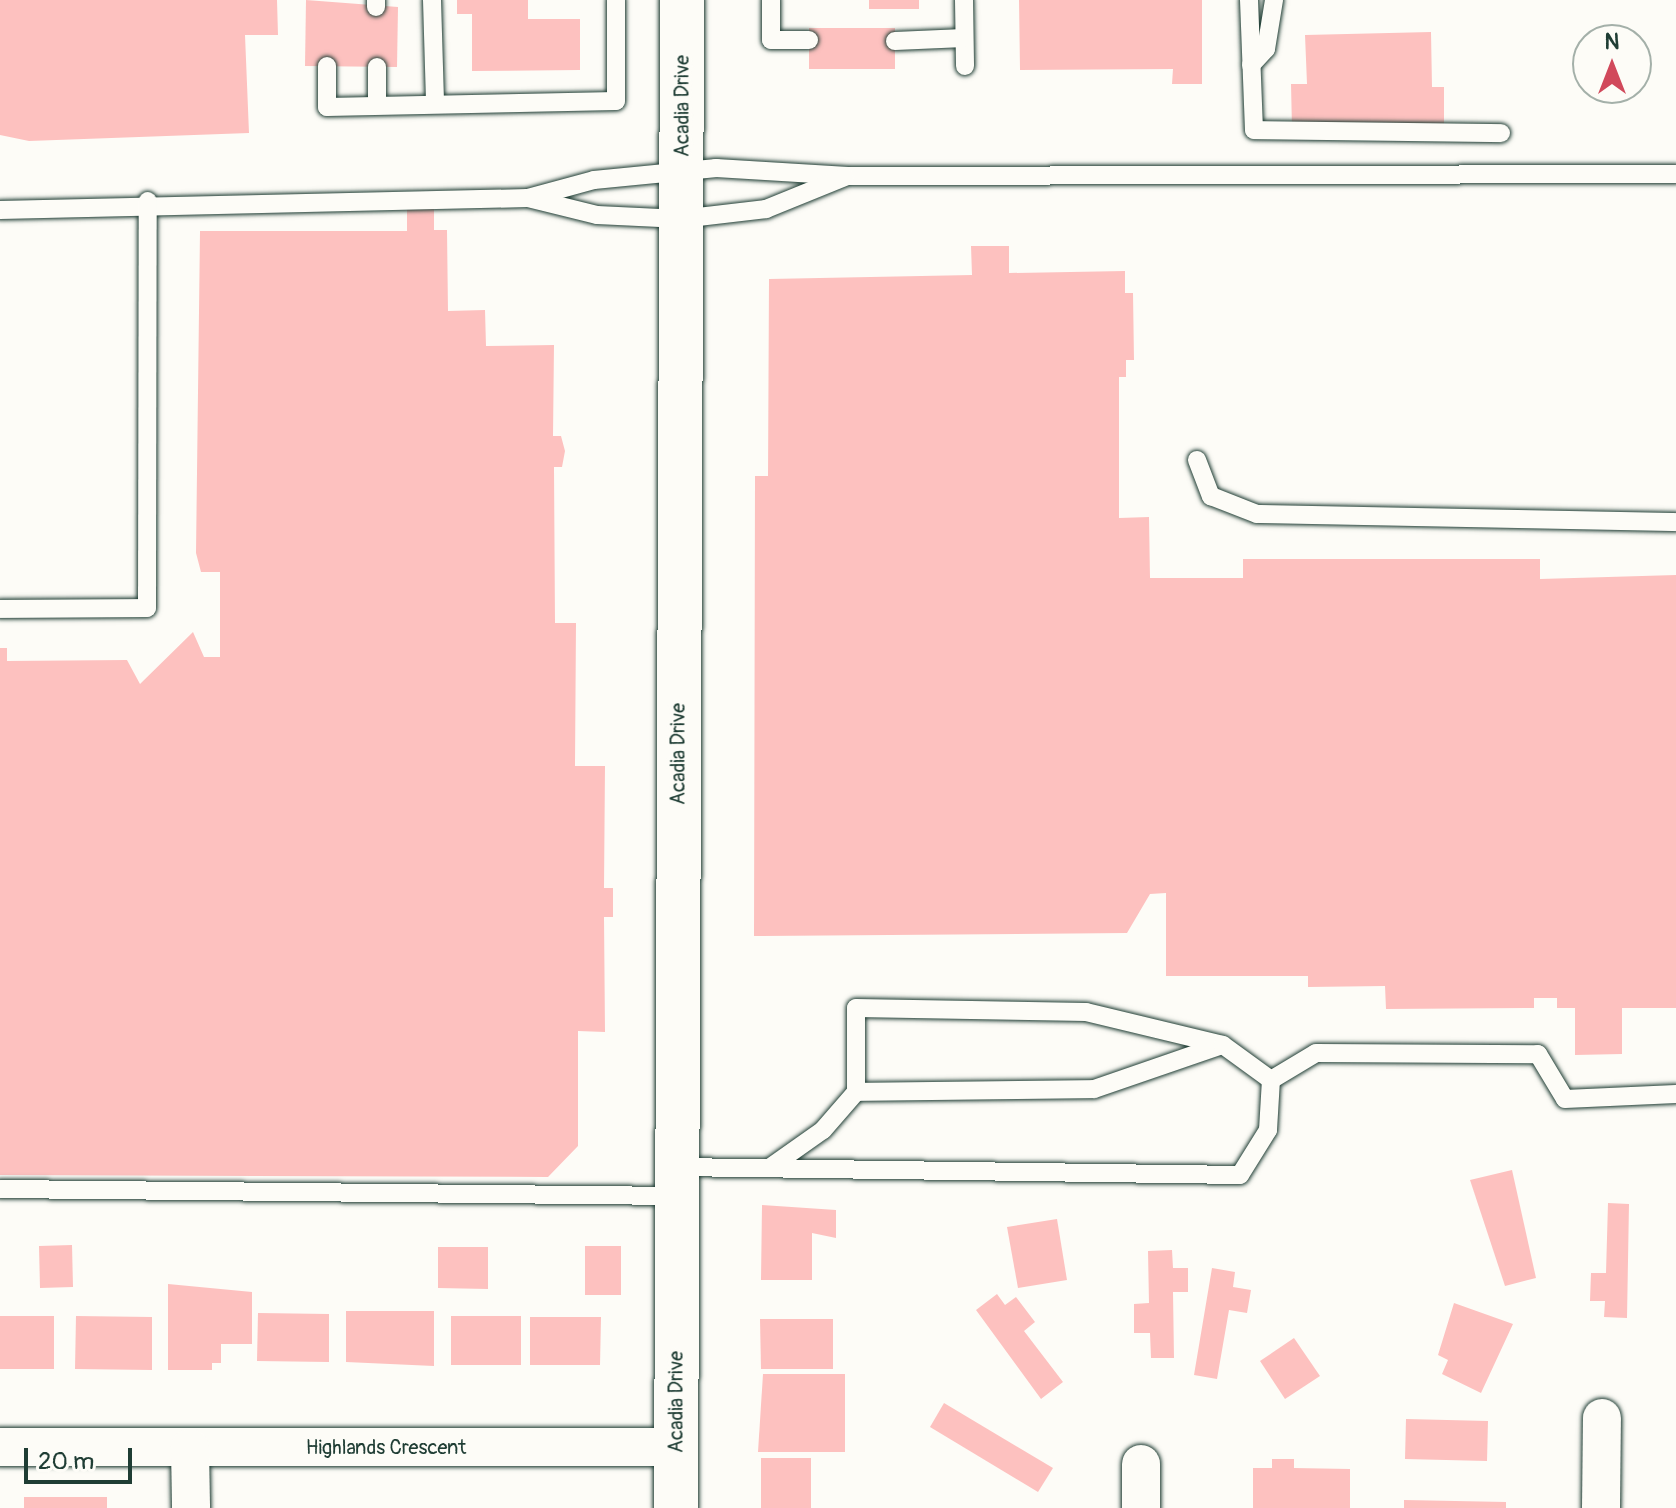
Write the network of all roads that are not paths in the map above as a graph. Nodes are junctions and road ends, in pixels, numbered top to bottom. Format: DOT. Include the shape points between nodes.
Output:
graph roads {
  1 [pos="432,0"];
  2 [pos="616,0"];
  3 [pos="683,0"];
  4 [pos="771,0"];
  5 [pos="964,0"];
  6 [pos="1249,0"];
  7 [pos="1274,0"];
  8 [pos="964,38"];
  9 [pos="809,40"];
  10 [pos="895,41"];
  11 [pos="1251,65"];
  12 [pos="327,66"];
  13 [pos="965,66"];
  14 [pos="377,67"];
  15 [pos="435,102"];
  16 [pos="377,105"];
  17 [pos="1501,133"];
  18 [pos="681,169"];
  19 [pos="1676,174"];
  20 [pos="848,176"];
  21 [pos="528,198"];
  22 [pos="148,201"];
  23 [pos="0,210"];
  24 [pos="681,219"];
  25 [pos="1197,460"];
  26 [pos="1676,522"];
  27 [pos="0,609"];
  28 [pos="1223,1045"];
  29 [pos="1271,1080"];
  30 [pos="856,1092"];
  31 [pos="1676,1094"];
  32 [pos="772,1166"];
  33 [pos="676,1181"];
  34 [pos="0,1189"];
  35 [pos="1602,1418"];
  36 [pos="0,1447"];
  37 [pos="676,1447"];
  38 [pos="190,1448"];
  39 [pos="1141,1464"];
  40 [pos="191,1508"];
  41 [pos="676,1508"];
  42 [pos="1141,1508"];
  43 [pos="1601,1508"];
  1 -- 15 [label="lane"];
  2 -- 15 [label="lane" via="616,101"];
  3 -- 18 [label="street, Acadia Drive"];
  4 -- 9 [label="lane" via="771,40"];
  5 -- 8 [label="lane"];
  6 -- 11 [label="lane"];
  7 -- 11 [label="lane" via="1266,49"];
  8 -- 10 [label="lane"];
  8 -- 13 [label="lane"];
  11 -- 17 [label="lane" via="1254,130"];
  12 -- 16 [label="lane" via="327,107"];
  14 -- 16 [label="lane"];
  15 -- 16 [label="lane"];
  18 -- 20 [label="lane"];
  18 -- 21 [label="lane"];
  18 -- 24 [label="street, Acadia Drive"];
  19 -- 20 [label="lane"];
  20 -- 24 [label="lane" via="766,209"];
  21 -- 22 [label="lane"];
  21 -- 24 [label="lane" via="597,215"];
  22 -- 23 [label="lane"];
  22 -- 27 [label="lane" via="147,608"];
  24 -- 33 [label="street, Acadia Drive"];
  25 -- 26 [label="lane" via="1211,496 1257,514"];
  28 -- 29 [label="lane"];
  28 -- 30 [label="lane" via="1094,1089"];
  28 -- 30 [label="lane" via="1086,1012 856,1008"];
  29 -- 31 [label="lane" via="1316,1053 1538,1054 1565,1099"];
  29 -- 32 [label="lane" via="1268,1130 1240,1175"];
  30 -- 32 [label="lane" via="823,1130"];
  32 -- 33 [label="lane"];
  33 -- 34 [label="lane"];
  33 -- 37 [label="street, Acadia Drive"];
  35 -- 43 [label="street"];
  36 -- 38 [label="street, Highlands Crescent"];
  37 -- 38 [label="street, Highlands Crescent"];
  37 -- 41 [label="street, Acadia Drive"];
  38 -- 40 [label="street"];
  39 -- 42 [label="street"];
}
